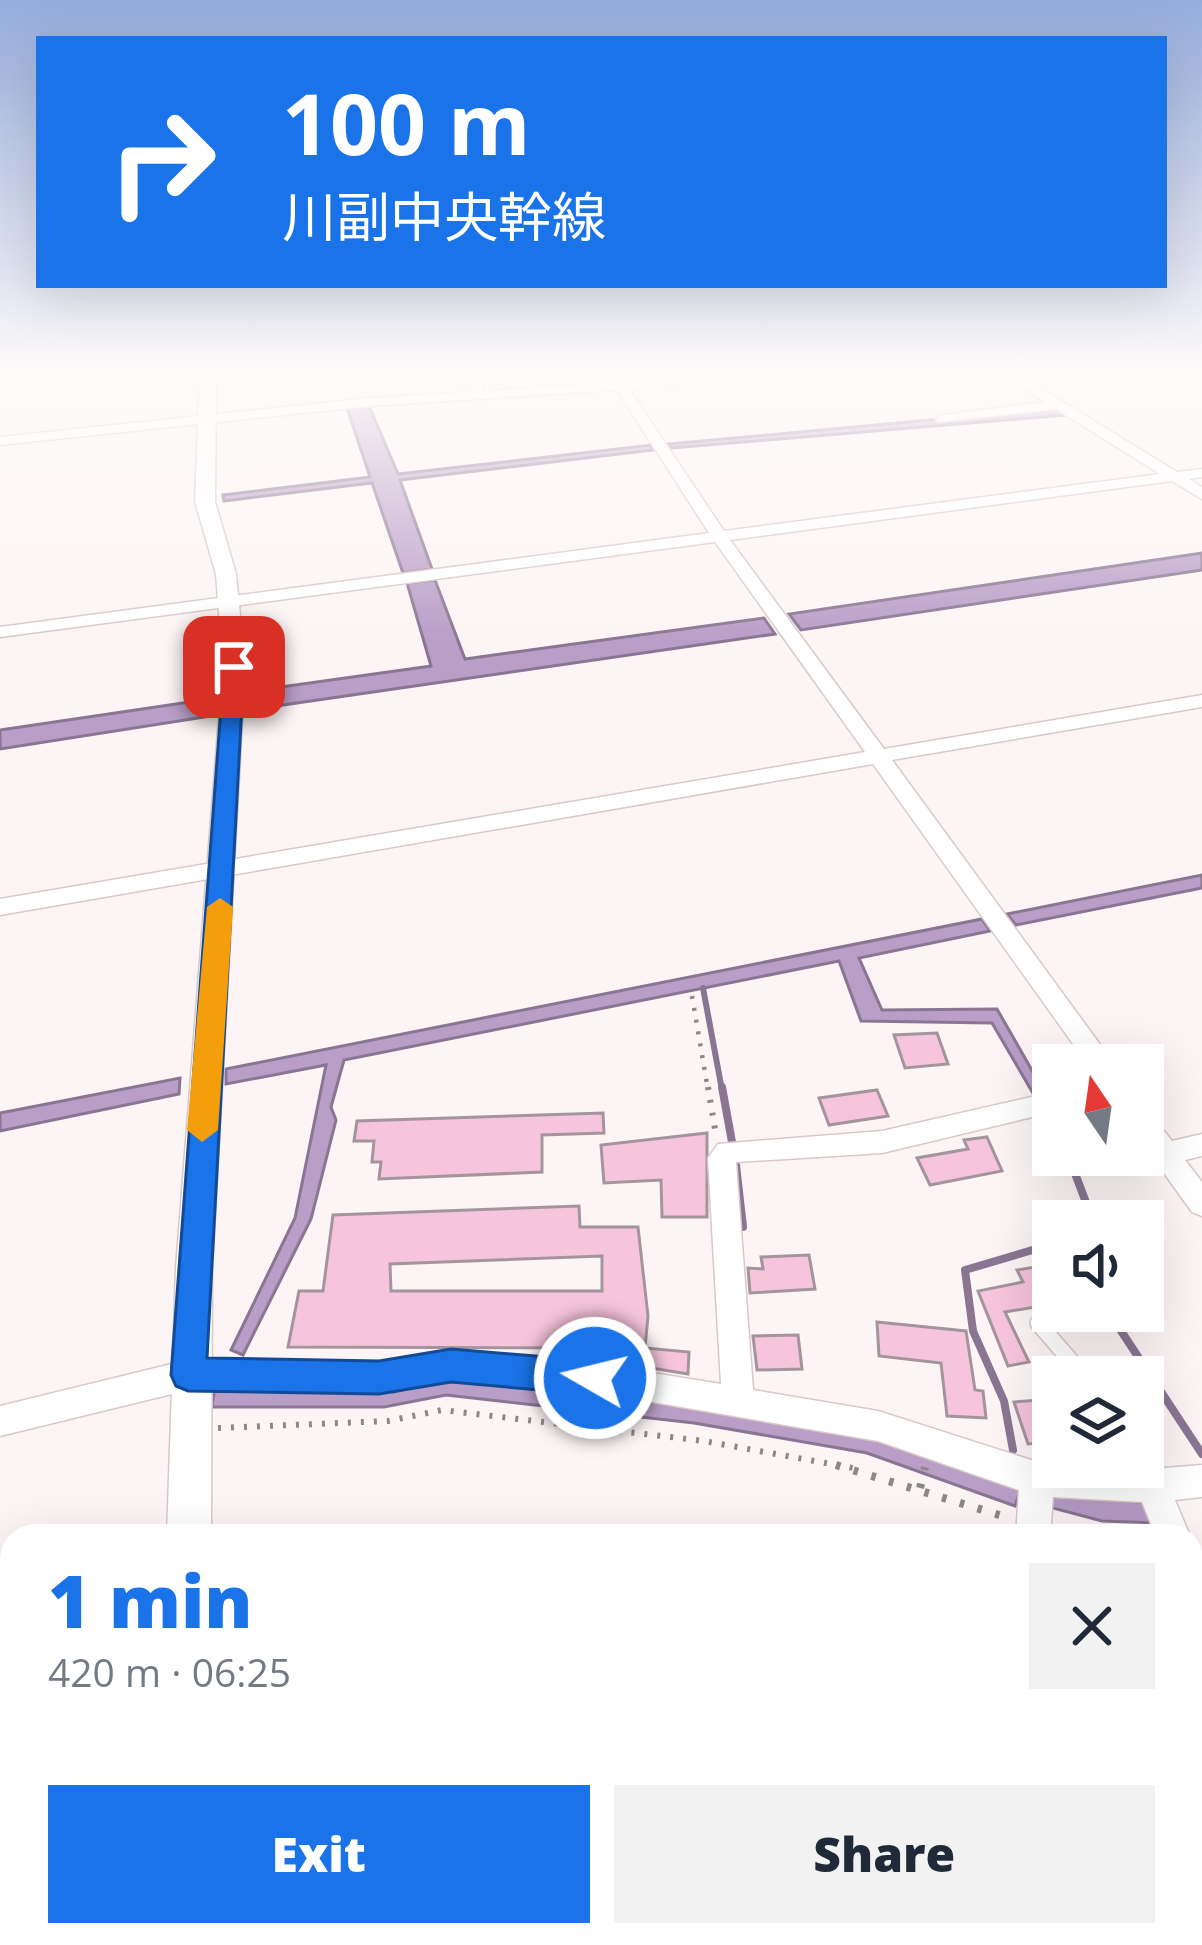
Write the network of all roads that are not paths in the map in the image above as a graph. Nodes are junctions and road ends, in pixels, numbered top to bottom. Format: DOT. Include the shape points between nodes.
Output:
graph roads {
  1 [pos="205,461"];
  2 [pos="670,461"];
  3 [pos="1153,461"];
  4 [pos="1202,473"];
  5 [pos="1178,476"];
  6 [pos="1202,494"];
  7 [pos="719,536"];
  8 [pos="230,602"];
  9 [pos="0,632"];
  10 [pos="1202,701"];
  11 [pos="878,757"];
  12 [pos="223,869"];
  13 [pos="0,907"];
  14 [pos="1087,1044"];
  15 [pos="1032,1107"];
  16 [pos="1202,1145"];
  17 [pos="1165,1154"];
  18 [pos="1202,1204"];
  19 [pos="1046,1332"];
  20 [pos="1067,1356"];
  21 [pos="188,1375"];
  22 [pos="738,1402"];
  23 [pos="0,1421"];
  24 [pos="1164,1478"];
  25 [pos="1202,1481"];
  26 [pos="1105,1488"];
  27 [pos="1149,1488"];
  28 [pos="1035,1508"];
  29 [pos="189,1524"];
  30 [pos="1167,1524"];
  1 -- 8 [label="street" via="205,502"];
  2 -- 7 [label="street"];
  3 -- 5 [label="street"];
  4 -- 5 [label="street"];
  5 -- 6 [label="street"];
  5 -- 7 [label="street"];
  7 -- 8 [label="street"];
  7 -- 11 [label="street"];
  8 -- 9 [label="street"];
  8 -- 12 [label="street"];
  10 -- 11 [label="street"];
  11 -- 12 [label="street"];
  11 -- 14 [label="street"];
  12 -- 13 [label="street"];
  12 -- 21 [label="street"];
  15 -- 22 [label="street" via="883,1142 722,1158"];
  16 -- 17 [label="street"];
  17 -- 18 [label="street"];
  19 -- 20 [label="lane"];
  21 -- 22 [label="street" via="379,1378 471,1366 554,1371"];
  21 -- 23 [label="street"];
  21 -- 29 [label="street"];
  22 -- 28 [label="street" via="878,1426"];
  24 -- 25 [label="street"];
  26 -- 28 [label="street"];
  27 -- 30 [label="street"];
}
